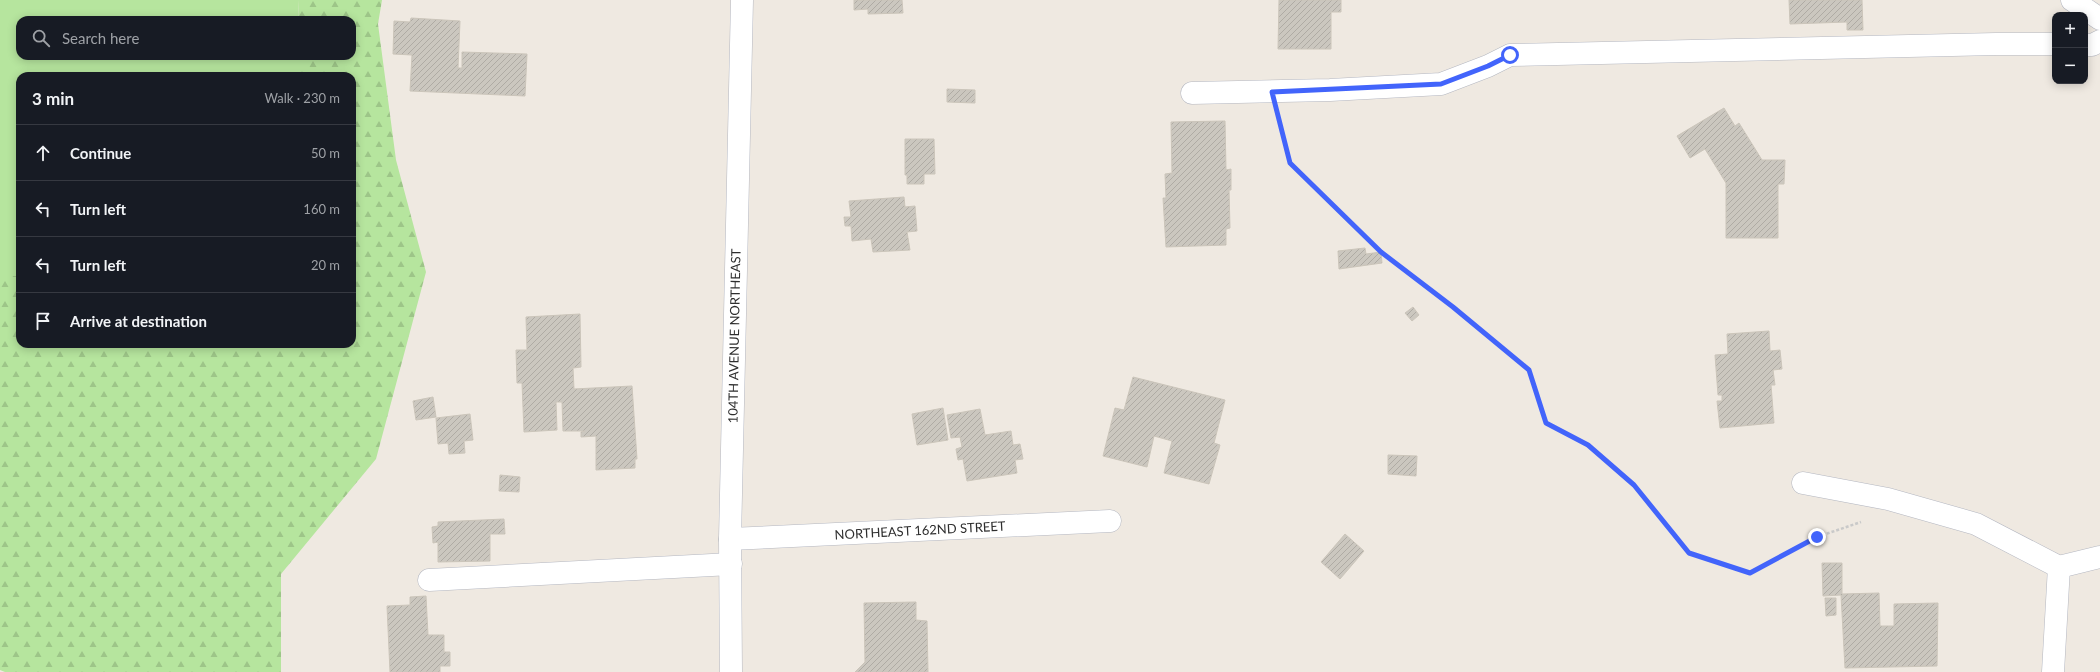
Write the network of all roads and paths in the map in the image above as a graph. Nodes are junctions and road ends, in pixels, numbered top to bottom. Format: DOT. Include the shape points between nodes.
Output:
graph roads {
  1 [pos="742,0"];
  2 [pos="2072,0"];
  3 [pos="2100,18"];
  4 [pos="2100,41"];
  5 [pos="2052,44"];
  6 [pos="2088,45"];
  7 [pos="1272,92"];
  8 [pos="1192,93"];
  9 [pos="1803,483"];
  10 [pos="1866,520"];
  11 [pos="1110,521"];
  12 [pos="730,539"];
  13 [pos="2100,557"];
  14 [pos="731,564"];
  15 [pos="2059,568"];
  16 [pos="429,580"];
  17 [pos="731,672"];
  18 [pos="2053,672"];
  1 -- 12 [label="street, 104TH AVENUE NORTHEAST"];
  2 -- 3 [label="street"];
  4 -- 6 [label="street"];
  5 -- 7 [label="street" via="1510,55 1441,84"];
  7 -- 8 [label="street"];
  7 -- 10 [label="path" via="1290,163 1381,252 1529,370 1546,423 1588,445 1634,485 1689,553 1750,573 1817,537"];
  9 -- 15 [label="street" via="1888,499 1976,524"];
  11 -- 12 [label="street, NORTHEAST 162ND STREET"];
  12 -- 14 [label="street, 104TH AVENUE NORTHEAST"];
  13 -- 15 [label="street"];
  14 -- 16 [label="street"];
  14 -- 17 [label="street, 104TH AVENUE NORTHEAST"];
  15 -- 18 [label="street"];
}
